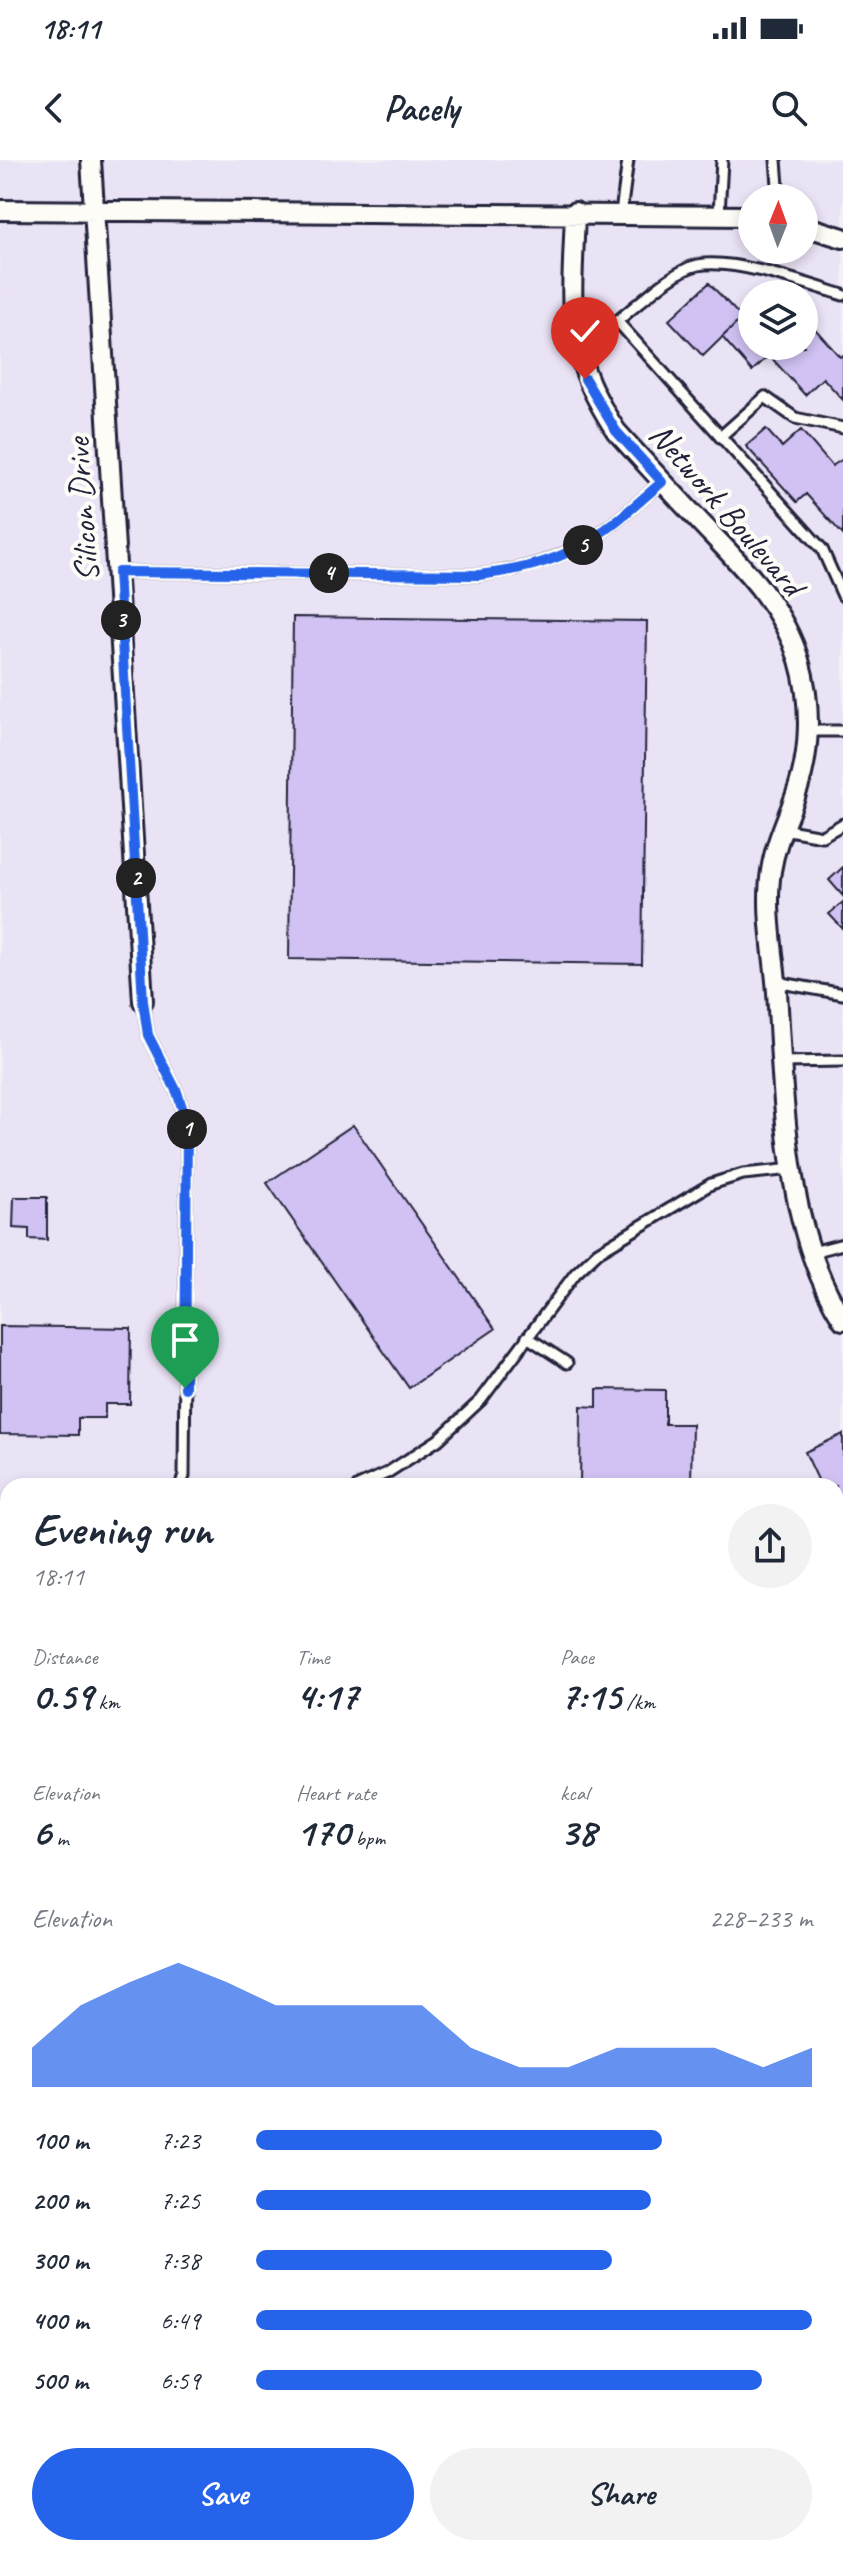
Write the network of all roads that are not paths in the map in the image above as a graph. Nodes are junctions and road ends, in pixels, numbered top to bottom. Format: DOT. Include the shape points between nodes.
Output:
graph roads {
  1 [pos="91,160"];
  2 [pos="628,160"];
  3 [pos="722,160"];
  4 [pos="776,160"];
  5 [pos="778,184"];
  6 [pos="0,210"];
  7 [pos="95,211"];
  8 [pos="575,212"];
  9 [pos="621,213"];
  10 [pos="719,214"];
  11 [pos="738,215"];
  12 [pos="818,230"];
  13 [pos="843,238"];
  14 [pos="843,295"];
  15 [pos="617,321"];
  16 [pos="573,328"];
  17 [pos="843,428"];
  18 [pos="720,437"];
  19 [pos="662,482"];
  20 [pos="118,572"];
  21 [pos="843,596"];
  22 [pos="808,731"];
  23 [pos="843,731"];
  24 [pos="843,824"];
  25 [pos="782,829"];
  26 [pos="776,982"];
  27 [pos="843,994"];
  28 [pos="143,1001"];
  29 [pos="843,1061"];
  30 [pos="782,1062"];
  31 [pos="793,1169"];
  32 [pos="843,1244"];
  33 [pos="812,1252"];
  34 [pos="843,1320"];
  35 [pos="527,1337"];
  36 [pos="567,1363"];
  37 [pos="183,1478"];
  38 [pos="376,1478"];
  1 -- 7 [label="street, Silicon Drive"];
  2 -- 9 [label="lane"];
  3 -- 10 [label="lane"];
  4 -- 5 [label="lane"];
  6 -- 7 [label="street"];
  7 -- 8 [label="street"];
  7 -- 20 [label="street, Silicon Drive"];
  8 -- 9 [label="street"];
  8 -- 16 [label="street, Network Boulevard"];
  9 -- 10 [label="street"];
  10 -- 11 [label="street"];
  12 -- 13 [label="street"];
  14 -- 15 [label="lane" via="735,267 698,265"];
  15 -- 16 [label="lane"];
  15 -- 18 [label="lane"];
  16 -- 19 [label="street, Network Boulevard" via="595,399"];
  17 -- 18 [label="lane" via="795,418 765,397"];
  18 -- 21 [label="lane" via="822,549"];
  19 -- 20 [label="lane" via="602,534 563,556 522,569 479,575"];
  19 -- 22 [label="street, Network Boulevard" via="756,581 782,618 805,682"];
  20 -- 28 [label="street, Silicon Drive"];
  22 -- 23 [label="lane"];
  22 -- 25 [label="street, Network Boulevard" via="802,773"];
  24 -- 25 [label="lane" via="822,836"];
  25 -- 26 [label="street, Network Boulevard" via="769,893"];
  26 -- 27 [label="lane"];
  26 -- 30 [label="street, Network Boulevard"];
  28 -- 37 [label="lane" via="148,1035 187,1123"];
  29 -- 30 [label="lane"];
  30 -- 31 [label="street, Network Boulevard"];
  31 -- 33 [label="street, Network Boulevard"];
  31 -- 35 [label="lane" via="743,1174 711,1184 598,1252"];
  32 -- 33 [label="lane"];
  33 -- 34 [label="street, Network Boulevard"];
  35 -- 36 [label="lane"];
  35 -- 38 [label="lane" via="481,1400 438,1440"];
}
